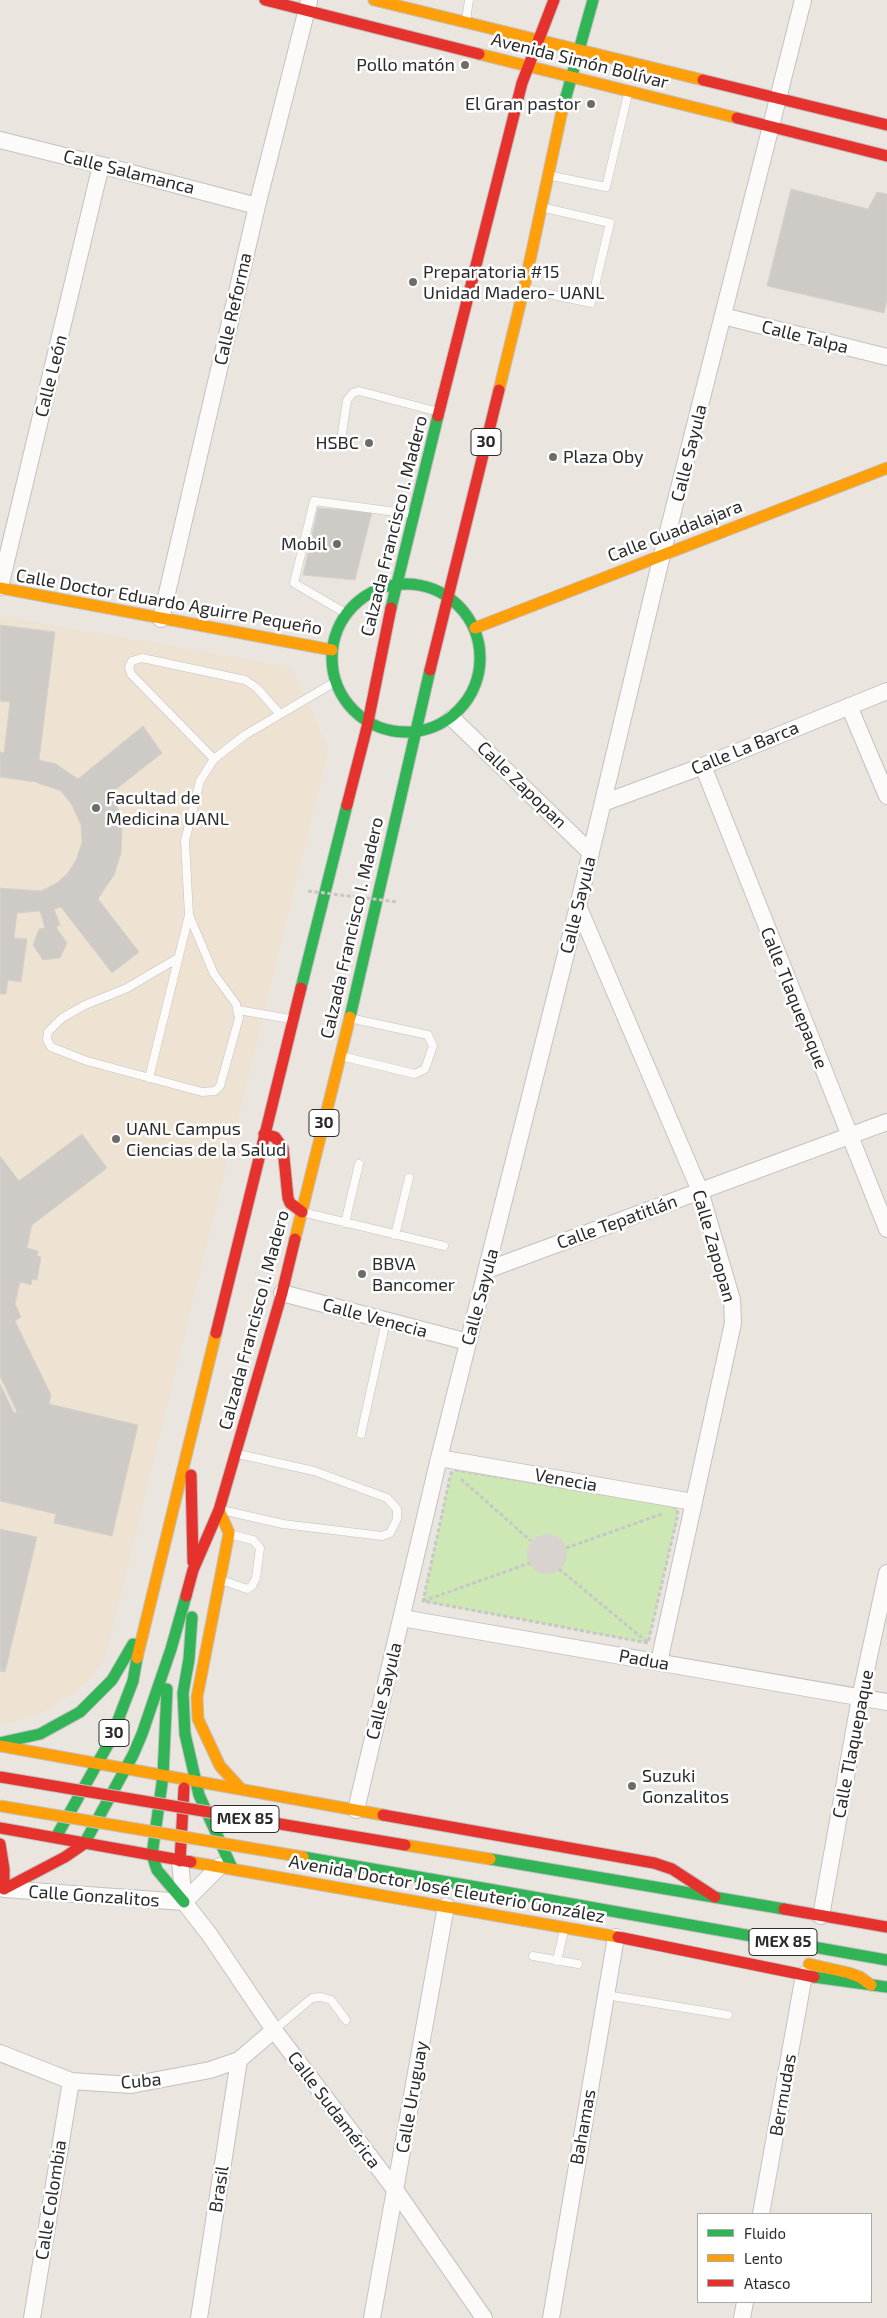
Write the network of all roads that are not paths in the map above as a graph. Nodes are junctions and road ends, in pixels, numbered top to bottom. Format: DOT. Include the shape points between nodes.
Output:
graph roads {
  1 [pos="265,0"];
  2 [pos="374,0"];
  3 [pos="469,0"];
  4 [pos="554,0"];
  5 [pos="593,0"];
  6 [pos="803,0"];
  7 [pos="308,5"];
  8 [pos="466,22"];
  9 [pos="540,39"];
  10 [pos="579,49"];
  11 [pos="528,68"];
  12 [pos="572,78"];
  13 [pos="628,92"];
  14 [pos="777,100"];
  15 [pos="887,125"];
  16 [pos="771,127"];
  17 [pos="0,140"];
  18 [pos="887,156"];
  19 [pos="101,164"];
  20 [pos="549,176"];
  21 [pos="257,206"];
  22 [pos="542,208"];
  23 [pos="524,288"];
  24 [pos="724,316"];
  25 [pos="887,357"];
  26 [pos="440,412"];
  27 [pos="340,447"];
  28 [pos="887,468"];
  29 [pos="414,514"];
  30 [pos="662,555"];
  31 [pos="396,584"];
  32 [pos="0,588"];
  33 [pos="447,595"];
  34 [pos="347,614"];
  35 [pos="161,619"];
  36 [pos="475,628"];
  37 [pos="332,650"];
  38 [pos="335,682"];
  39 [pos="887,691"];
  40 [pos="850,706"];
  41 [pos="279,713"];
  42 [pos="452,718"];
  43 [pos="367,722"];
  44 [pos="416,733"];
  45 [pos="214,759"];
  46 [pos="702,766"];
  47 [pos="887,796"];
  48 [pos="603,803"];
  49 [pos="591,853"];
  50 [pos="578,906"];
  51 [pos="189,915"];
  52 [pos="178,958"];
  53 [pos="238,1010"];
  54 [pos="350,1018"];
  55 [pos="294,1020"];
  56 [pos="341,1056"];
  57 [pos="149,1078"];
  58 [pos="887,1122"];
  59 [pos="264,1134"];
  60 [pos="849,1137"];
  61 [pos="359,1164"];
  62 [pos="409,1178"];
  63 [pos="700,1192"];
  64 [pos="302,1212"];
  65 [pos="345,1224"];
  66 [pos="887,1229"];
  67 [pos="395,1235"];
  68 [pos="444,1246"];
  69 [pos="487,1270"];
  70 [pos="282,1293"];
  71 [pos="386,1321"];
  72 [pos="468,1342"];
  73 [pos="361,1434"];
  74 [pos="189,1442"];
  75 [pos="236,1453"];
  76 [pos="439,1458"];
  77 [pos="693,1502"];
  78 [pos="219,1510"];
  79 [pos="229,1533"];
  80 [pos="193,1570"];
  81 [pos="887,1573"];
  82 [pos="220,1579"];
  83 [pos="402,1618"];
  84 [pos="146,1619"];
  85 [pos="171,1649"];
  86 [pos="659,1662"];
  87 [pos="860,1698"];
  88 [pos="887,1702"];
  89 [pos="0,1745"];
  90 [pos="98,1764"];
  91 [pos="125,1769"];
  92 [pos="0,1776"];
  93 [pos="163,1776"];
  94 [pos="189,1779"];
  95 [pos="220,1785"];
  96 [pos="241,1790"];
  97 [pos="283,1797"];
  98 [pos="0,1806"];
  99 [pos="204,1808"];
  100 [pos="356,1810"];
  101 [pos="0,1828"];
  102 [pos="56,1837"];
  103 [pos="0,1844"];
  104 [pos="84,1844"];
  105 [pos="43,1850"];
  106 [pos="152,1856"];
  107 [pos="180,1861"];
  108 [pos="30,1863"];
  109 [pos="226,1867"];
  110 [pos="273,1875"];
  111 [pos="2,1891"];
  112 [pos="718,1898"];
  113 [pos="184,1902"];
  114 [pos="446,1906"];
  115 [pos="821,1916"];
  116 [pos="679,1924"];
  117 [pos="887,1927"];
  118 [pos="564,1928"];
  119 [pos="616,1937"];
  120 [pos="533,1956"];
  121 [pos="887,1960"];
  122 [pos="557,1961"];
  123 [pos="578,1964"];
  124 [pos="804,1975"];
  125 [pos="871,1985"];
  126 [pos="887,1987"];
  127 [pos="606,1995"];
  128 [pos="728,2015"];
  129 [pos="346,2020"];
  130 [pos="274,2030"];
  131 [pos="0,2053"];
  132 [pos="238,2060"];
  133 [pos="71,2081"];
  134 [pos="396,2191"];
  135 [pos="761,2213"];
  136 [pos="745,2303"];
  137 [pos="32,2318"];
  138 [pos="199,2318"];
  139 [pos="372,2318"];
  140 [pos="484,2318"];
  141 [pos="551,2318"];
  142 [pos="742,2318"];
  1 -- 7 [label="main road, Avenida Simón Bolívar"];
  2 -- 8 [label="main road, Avenida Simón Bolívar"];
  3 -- 8 [label="lane"];
  4 -- 9 [label="main road, Calzada Francisco I. Madero / 30"];
  5 -- 10 [label="main road, Calzada Francisco I. Madero / 30"];
  6 -- 14 [label="street, Calle Sayula"];
  7 -- 11 [label="main road, Avenida Simón Bolívar"];
  7 -- 21 [label="street, Calle Reforma"];
  8 -- 9 [label="main road, Avenida Simón Bolívar"];
  9 -- 10 [label="main road, Avenida Simón Bolívar"];
  9 -- 11 [label="main road, Calzada Francisco I. Madero / 30"];
  10 -- 12 [label="main road, Calzada Francisco I. Madero / 30"];
  10 -- 14 [label="main road, Avenida Simón Bolívar"];
  11 -- 12 [label="main road, Avenida Simón Bolívar"];
  11 -- 26 [label="main road, Calzada Francisco I. Madero / 30"];
  12 -- 13 [label="main road, Avenida Simón Bolívar"];
  12 -- 20 [label="main road, Calzada Francisco I. Madero / 30"];
  13 -- 16 [label="main road, Avenida Simón Bolívar"];
  13 -- 20 [label="lane" via="606,187"];
  14 -- 15 [label="main road, Avenida Simón Bolívar"];
  14 -- 16 [label="street, Calle Sayula"];
  16 -- 18 [label="main road, Avenida Simón Bolívar"];
  16 -- 24 [label="street, Calle Sayula"];
  17 -- 19 [label="street, Calle Salamanca"];
  19 -- 21 [label="street, Calle Salamanca"];
  19 -- 32 [label="street, Calle León"];
  20 -- 22 [label="main road, Calzada Francisco I. Madero / 30"];
  21 -- 35 [label="street, Calle Reforma"];
  22 -- 23 [label="main road, Calzada Francisco I. Madero / 30"];
  22 -- 23 [label="lane" via="610,223 591,303"];
  23 -- 33 [label="main road, Calzada Francisco I. Madero / 30"];
  24 -- 25 [label="street, Calle Talpa"];
  24 -- 30 [label="street, Calle Sayula"];
  26 -- 27 [label="lane" via="359,391 348,400"];
  26 -- 29 [label="main road, Calzada Francisco I. Madero / 30"];
  28 -- 30 [label="main road, Calle Guadalajara"];
  29 -- 31 [label="main road, Calzada Francisco I. Madero / 30"];
  29 -- 34 [label="lane" via="314,501 294,583"];
  30 -- 36 [label="main road, Calle Guadalajara"];
  30 -- 48 [label="street, Calle Sayula"];
  31 -- 33 [label="main road" via="423,585"];
  31 -- 34 [label="main road" via="377,589"];
  31 -- 43 [label="main road, Calzada Francisco I. Madero / 30"];
  32 -- 35 [label="main road, Calle Doctor Eduardo Aguirre Pequeño"];
  33 -- 36 [label="main road" via="458,604"];
  33 -- 44 [label="main road, Calzada Francisco I. Madero / 30"];
  34 -- 37 [label="main road" via="337,631"];
  35 -- 37 [label="main road, Calle Doctor Eduardo Aguirre Pequeño"];
  36 -- 42 [label="main road" via="481,652 479,677 469,699"];
  37 -- 38 [label="main road"];
  38 -- 41 [label="lane"];
  38 -- 43 [label="main road" via="353,711"];
  39 -- 40 [label="street, Calle La Barca"];
  40 -- 46 [label="street, Calle La Barca"];
  40 -- 47 [label="street"];
  41 -- 45 [label="lane"];
  41 -- 45 [label="lane" via="257,688 245,680 142,658 132,661 131,674"];
  42 -- 44 [label="main road" via="435,728"];
  42 -- 49 [label="street, Calle Zapopan"];
  43 -- 44 [label="main road" via="391,732"];
  43 -- 55 [label="main road, Calzada Francisco I. Madero / 30"];
  44 -- 54 [label="main road, Calzada Francisco I. Madero / 30"];
  45 -- 51 [label="lane" via="200,781 186,841"];
  46 -- 48 [label="street, Calle La Barca"];
  46 -- 60 [label="street, Calle Tlaquepaque"];
  48 -- 49 [label="street, Calle Sayula"];
  49 -- 50 [label="street, Calle Sayula"];
  50 -- 63 [label="street, Calle Zapopan"];
  50 -- 69 [label="street, Calle Sayula"];
  51 -- 52 [label="lane"];
  51 -- 53 [label="lane" via="214,974"];
  52 -- 57 [label="lane"];
  52 -- 57 [label="lane" via="127,988 62,1018 48,1032 47,1039 55,1050"];
  53 -- 55 [label="lane"];
  53 -- 57 [label="lane" via="238,1026 220,1086 215,1091 202,1092"];
  54 -- 56 [label="main road, Calzada Francisco I. Madero / 30"];
  54 -- 56 [label="lane" via="428,1035 433,1046 425,1069 415,1074"];
  55 -- 59 [label="main road, Calzada Francisco I. Madero / 30"];
  56 -- 64 [label="main road, Calzada Francisco I. Madero / 30"];
  58 -- 60 [label="street, Calle Tepatitlán"];
  59 -- 64 [label="main road" via="275,1137 283,1148 288,1198"];
  59 -- 74 [label="main road, Calzada Francisco I. Madero / 30"];
  60 -- 63 [label="street, Calle Tepatitlán"];
  60 -- 66 [label="street, Calle Tlaquepaque"];
  61 -- 65 [label="lane"];
  62 -- 67 [label="lane"];
  63 -- 69 [label="street, Calle Tepatitlán"];
  63 -- 77 [label="street, Calle Zapopan" via="732,1300 733,1323"];
  64 -- 65 [label="lane"];
  64 -- 70 [label="main road, Calzada Francisco I. Madero / 30"];
  65 -- 67 [label="lane"];
  67 -- 68 [label="lane"];
  69 -- 72 [label="street, Calle Sayula"];
  70 -- 71 [label="street, Calle Venecia"];
  70 -- 75 [label="main road, Calzada Francisco I. Madero / 30"];
  71 -- 72 [label="street, Calle Venecia"];
  71 -- 73 [label="lane"];
  72 -- 76 [label="street, Calle Sayula"];
  74 -- 80 [label="main road"];
  74 -- 84 [label="main road, Calzada Francisco I. Madero / 30"];
  75 -- 78 [label="main road, Calzada Francisco I. Madero / 30"];
  75 -- 78 [label="lane" via="314,1471 387,1498 397,1510 394,1527 382,1536 283,1524"];
  76 -- 77 [label="street, Venecia"];
  76 -- 83 [label="street, Calle Sayula"];
  77 -- 86 [label="street, Calle Zapopan"];
  78 -- 79 [label="main road"];
  78 -- 80 [label="main road, Calzada Francisco I. Madero / 30"];
  79 -- 82 [label="main road"];
  79 -- 82 [label="lane" via="256,1543 260,1552 257,1569 252,1586 247,1589"];
  80 -- 85 [label="main road, Calzada Francisco I. Madero / 30"];
  80 -- 94 [label="main road" via="193,1604 182,1707 190,1759"];
  81 -- 87 [label="street, Calle Tlaquepaque"];
  82 -- 96 [label="main road" via="197,1697 198,1719 220,1766"];
  83 -- 86 [label="street, Padua"];
  83 -- 100 [label="street, Calle Sayula"];
  84 -- 89 [label="main road" via="112,1680 80,1712 40,1734"];
  84 -- 90 [label="main road, Calzada Francisco I. Madero / 30" via="133,1681"];
  85 -- 91 [label="main road, Calzada Francisco I. Madero / 30" via="142,1734"];
  85 -- 93 [label="main road"];
  86 -- 87 [label="street, Padua"];
  87 -- 88 [label="street, Padua"];
  87 -- 115 [label="street, Calle Tlaquepaque"];
  89 -- 90 [label="main road"];
  90 -- 91 [label="main road, Avenida Doctor José Eleuterio González"];
  90 -- 102 [label="main road, Calzada Francisco I. Madero / 30"];
  91 -- 93 [label="main road, Avenida Doctor José Eleuterio González"];
  91 -- 104 [label="main road, Calzada Francisco I. Madero / 30"];
  92 -- 112 [label="main road, Avenida Doctor José Eleuterio González / MEX 85, bridge"];
  93 -- 94 [label="main road, Avenida Doctor José Eleuterio González"];
  93 -- 106 [label="main road"];
  94 -- 95 [label="main road, Avenida Doctor José Eleuterio González"];
  94 -- 99 [label="main road"];
  94 -- 107 [label="main road"];
  95 -- 96 [label="main road, Avenida Doctor José Eleuterio González"];
  95 -- 99 [label="main road"];
  96 -- 97 [label="main road, Avenida Doctor José Eleuterio González"];
  97 -- 100 [label="main road, Avenida Doctor José Eleuterio González"];
  97 -- 110 [label="main road" via="270,1802 259,1813 253,1826 255,1854"];
  98 -- 116 [label="main road, Avenida Doctor José Eleuterio González / MEX 85, bridge"];
  99 -- 109 [label="main road"];
  100 -- 112 [label="main road, Avenida Doctor José Eleuterio González" via="654,1863 672,1869"];
  101 -- 102 [label="main road, Avenida Doctor José Eleuterio González"];
  102 -- 104 [label="main road, Avenida Doctor José Eleuterio González"];
  102 -- 105 [label="main road, Calzada Francisco I. Madero"];
  103 -- 111 [label="main road" via="4,1869"];
  104 -- 106 [label="main road, Avenida Doctor José Eleuterio González"];
  104 -- 111 [label="main road"];
  106 -- 107 [label="main road, Avenida Doctor José Eleuterio González"];
  106 -- 113 [label="main road" via="157,1870"];
  107 -- 109 [label="main road, Avenida Doctor José Eleuterio González"];
  107 -- 113 [label="street"];
  108 -- 111 [label="main road"];
  109 -- 110 [label="main road, Avenida Doctor José Eleuterio González"];
  109 -- 113 [label="street"];
  110 -- 114 [label="main road, Avenida Doctor José Eleuterio González"];
  111 -- 113 [label="street, Calle Gonzalitos"];
  112 -- 115 [label="main road, Avenida Doctor José Eleuterio González / MEX 85"];
  113 -- 130 [label="street, Calle Sudamérica"];
  114 -- 118 [label="main road, Avenida Doctor José Eleuterio González"];
  114 -- 134 [label="street, Calle Uruguay"];
  115 -- 117 [label="main road, Avenida Doctor José Eleuterio González / MEX 85"];
  116 -- 121 [label="main road, Avenida Doctor José Eleuterio González / MEX 85"];
  116 -- 125 [label="main road" via="702,1941 720,1948 834,1969 860,1977"];
  118 -- 119 [label="main road, Avenida Doctor José Eleuterio González"];
  118 -- 122 [label="lane"];
  119 -- 124 [label="main road, Avenida Doctor José Eleuterio González"];
  119 -- 127 [label="street, Bahamas"];
  120 -- 122 [label="lane"];
  122 -- 123 [label="lane"];
  124 -- 125 [label="main road, Avenida Doctor José Eleuterio González"];
  124 -- 135 [label="street, Bermudas"];
  125 -- 126 [label="main road, Avenida Doctor José Eleuterio González"];
  127 -- 128 [label="lane"];
  127 -- 141 [label="street, Bahamas"];
  129 -- 130 [label="lane" via="331,2000 312,1998"];
  130 -- 132 [label="street, Cuba"];
  130 -- 134 [label="street, Calle Sudamérica"];
  131 -- 133 [label="street, Cuba"];
  132 -- 133 [label="street, Cuba" via="210,2070 131,2085"];
  132 -- 138 [label="street, Brasil"];
  133 -- 137 [label="street, Calle Colombia"];
  134 -- 139 [label="street, Calle Uruguay"];
  134 -- 140 [label="street, Calle Sudamérica"];
  136 -- 142 [label="street"];
}
